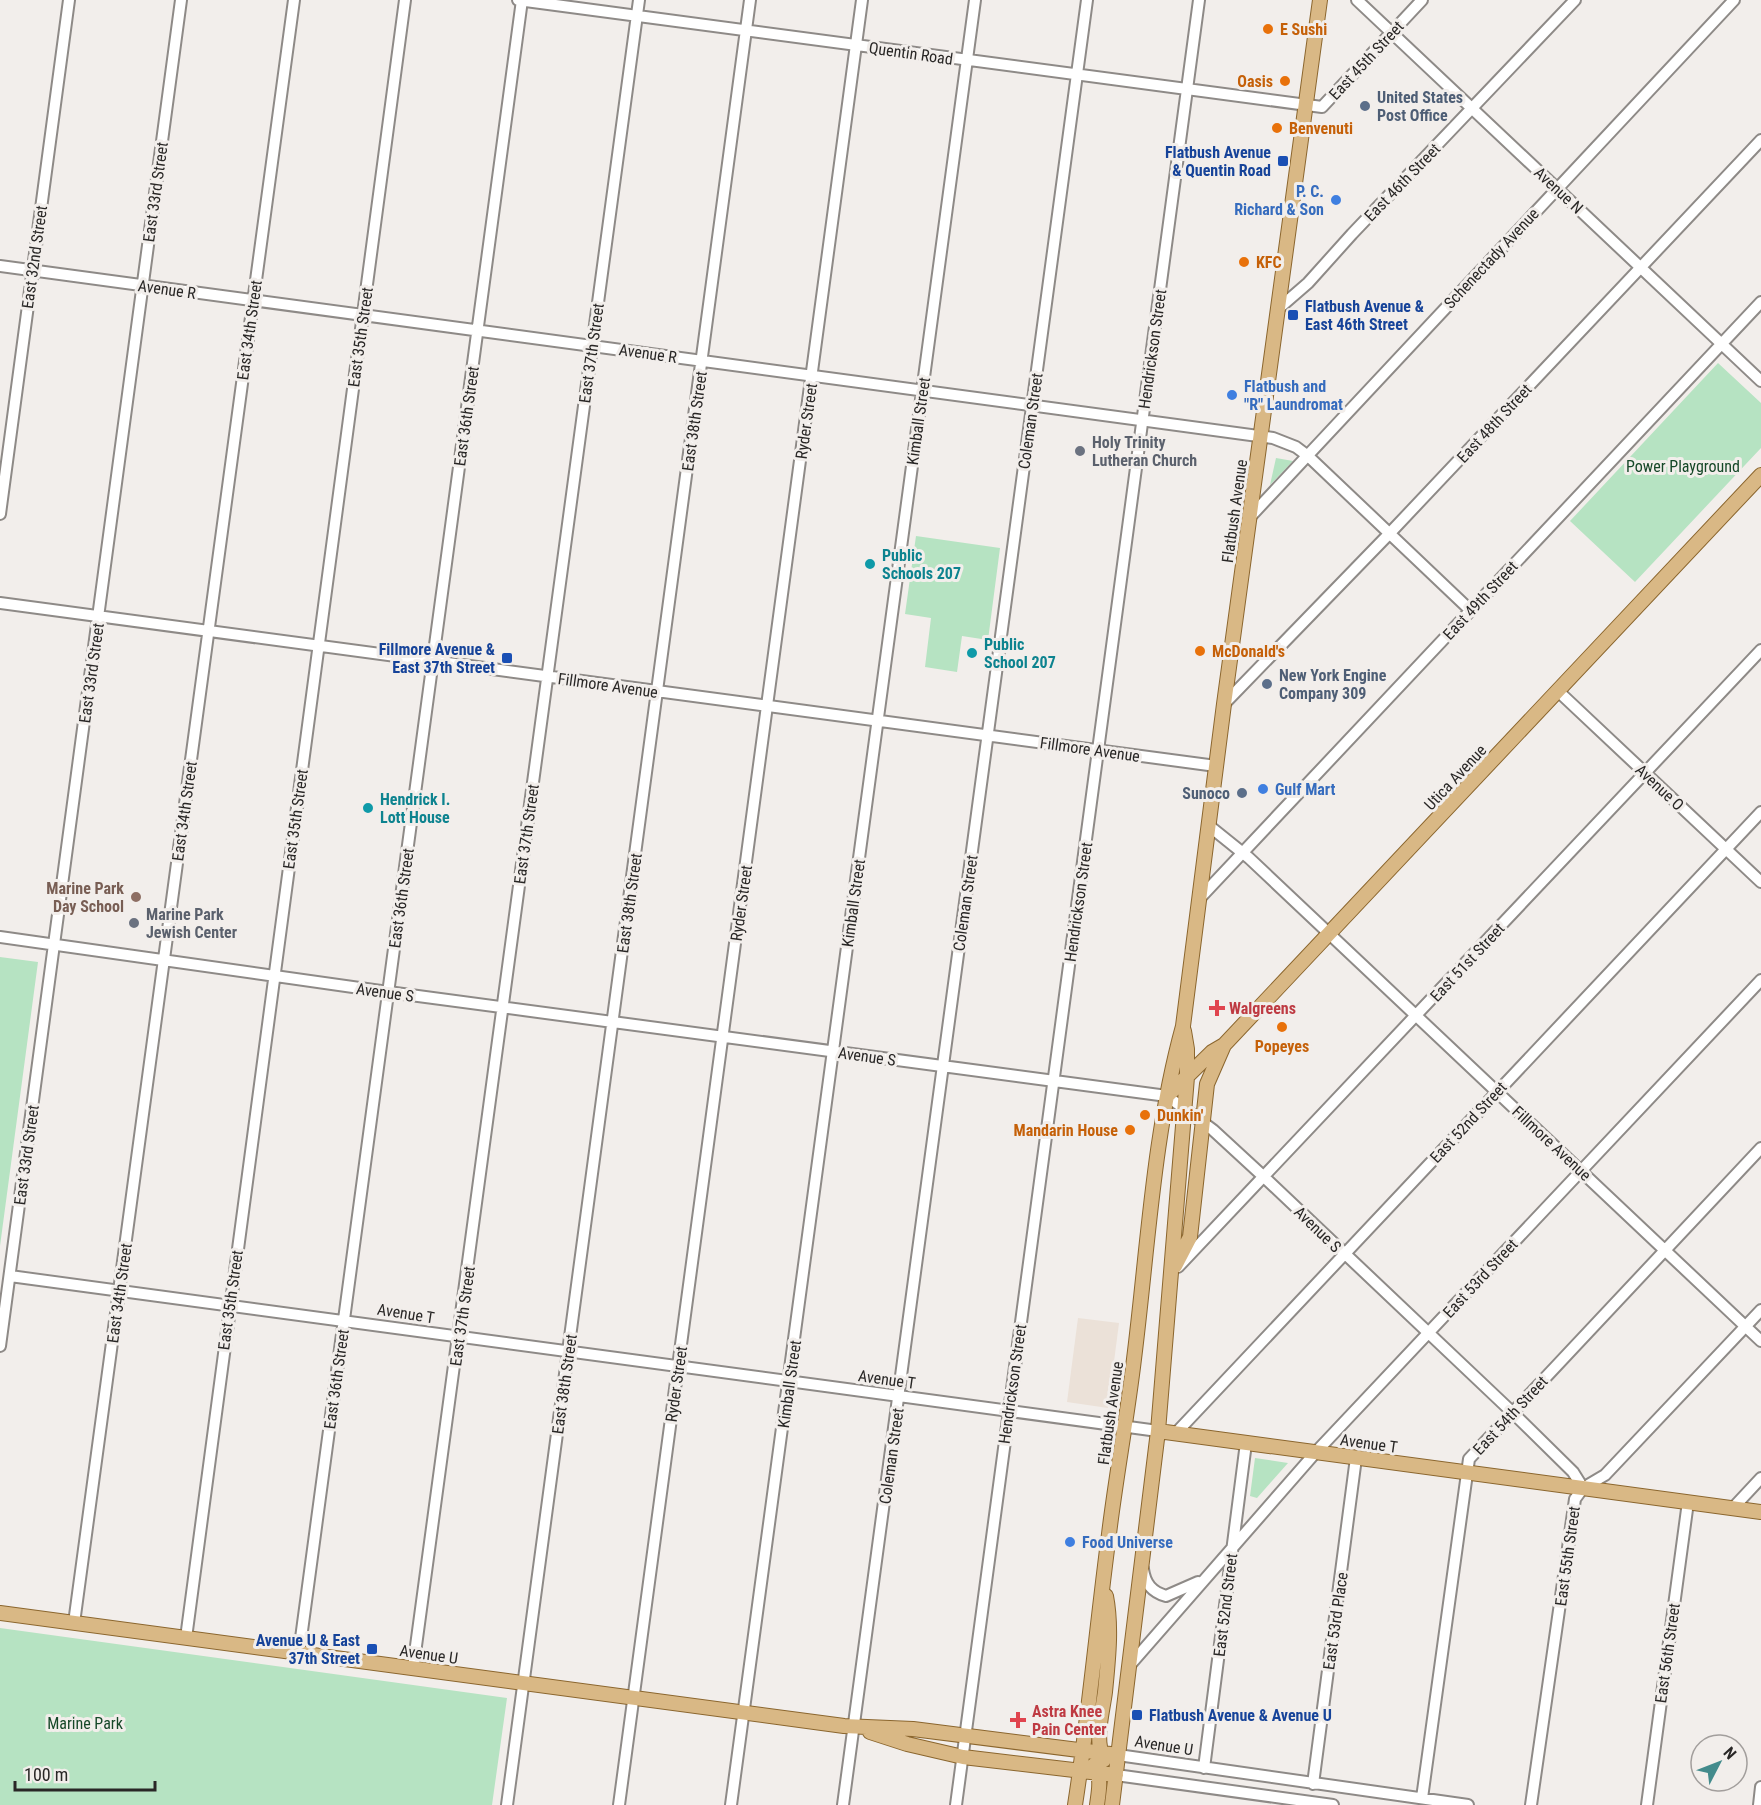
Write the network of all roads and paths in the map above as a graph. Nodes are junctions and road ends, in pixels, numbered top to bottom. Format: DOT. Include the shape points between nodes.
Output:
graph roads {
  1 [pos="69,0"];
  2 [pos="182,0"];
  3 [pos="294,0"];
  4 [pos="405,0"];
  5 [pos="521,0"];
  6 [pos="639,0"];
  7 [pos="750,0"];
  8 [pos="862,0"];
  9 [pos="975,0"];
  10 [pos="1087,0"];
  11 [pos="1199,0"];
  12 [pos="1320,0"];
  13 [pos="1358,0"];
  14 [pos="1422,0"];
  15 [pos="1575,0"];
  16 [pos="1734,0"];
  17 [pos="636,16"];
  18 [pos="746,30"];
  19 [pos="1392,32"];
  20 [pos="856,45"];
  21 [pos="967,60"];
  22 [pos="1077,75"];
  23 [pos="1187,90"];
  24 [pos="1304,105"];
  25 [pos="1473,109"];
  26 [pos="1761,140"];
  27 [pos="1557,188"];
  28 [pos="0,266"];
  29 [pos="1641,267"];
  30 [pos="32,271"];
  31 [pos="143,286"];
  32 [pos="253,300"];
  33 [pos="1761,302"];
  34 [pos="1278,309"];
  35 [pos="363,315"];
  36 [pos="477,330"];
  37 [pos="1722,344"];
  38 [pos="593,345"];
  39 [pos="702,361"];
  40 [pos="812,376"];
  41 [pos="1761,381"];
  42 [pos="922,390"];
  43 [pos="1032,405"];
  44 [pos="1142,420"];
  45 [pos="1261,437"];
  46 [pos="1308,456"];
  47 [pos="1761,475"];
  48 [pos="0,514"];
  49 [pos="1250,517"];
  50 [pos="1389,534"];
  51 [pos="0,603"];
  52 [pos="1470,610"];
  53 [pos="98,616"];
  54 [pos="209,630"];
  55 [pos="319,646"];
  56 [pos="1761,650"];
  57 [pos="432,661"];
  58 [pos="547,676"];
  59 [pos="657,691"];
  60 [pos="1558,691"];
  61 [pos="1224,704"];
  62 [pos="767,706"];
  63 [pos="878,721"];
  64 [pos="988,736"];
  65 [pos="1098,751"];
  66 [pos="1216,766"];
  67 [pos="1645,773"];
  68 [pos="1761,812"];
  69 [pos="1208,825"];
  70 [pos="1726,849"];
  71 [pos="1243,852"];
  72 [pos="1761,882"];
  73 [pos="1199,899"];
  74 [pos="1329,933"];
  75 [pos="0,937"];
  76 [pos="54,945"];
  77 [pos="164,960"];
  78 [pos="274,976"];
  79 [pos="1761,980"];
  80 [pos="388,992"];
  81 [pos="503,1007"];
  82 [pos="1416,1016"];
  83 [pos="613,1022"];
  84 [pos="1183,1026"];
  85 [pos="723,1037"];
  86 [pos="1224,1045"];
  87 [pos="833,1052"];
  88 [pos="943,1066"];
  89 [pos="1187,1077"];
  90 [pos="1053,1081"];
  91 [pos="1497,1092"];
  92 [pos="1167,1096"];
  93 [pos="1185,1109"];
  94 [pos="1202,1121"];
  95 [pos="1761,1148"];
  96 [pos="1581,1171"];
  97 [pos="1264,1177"];
  98 [pos="1664,1250"];
  99 [pos="1344,1253"];
  100 [pos="1172,1273"];
  101 [pos="9,1276"];
  102 [pos="120,1292"];
  103 [pos="229,1307"];
  104 [pos="1761,1310"];
  105 [pos="344,1320"];
  106 [pos="1745,1326"];
  107 [pos="1428,1333"];
  108 [pos="459,1337"];
  109 [pos="1761,1341"];
  110 [pos="0,1346"];
  111 [pos="569,1353"];
  112 [pos="679,1367"];
  113 [pos="789,1382"];
  114 [pos="899,1397"];
  115 [pos="1009,1412"];
  116 [pos="1512,1412"];
  117 [pos="1126,1425"];
  118 [pos="1158,1431"];
  119 [pos="1176,1432"];
  120 [pos="1246,1443"];
  121 [pos="1316,1452"];
  122 [pos="1356,1458"];
  123 [pos="1467,1472"];
  124 [pos="1761,1478"];
  125 [pos="1583,1488"];
  126 [pos="1688,1502"];
  127 [pos="1733,1508"];
  128 [pos="1761,1512"];
  129 [pos="1233,1546"];
  130 [pos="1142,1560"];
  131 [pos="1203,1579"];
  132 [pos="1103,1582"];
  133 [pos="0,1613"];
  134 [pos="74,1623"];
  135 [pos="186,1638"];
  136 [pos="299,1653"];
  137 [pos="1130,1665"];
  138 [pos="413,1668"];
  139 [pos="523,1683"];
  140 [pos="634,1698"];
  141 [pos="744,1712"];
  142 [pos="854,1727"];
  143 [pos="966,1735"];
  144 [pos="1083,1752"];
  145 [pos="1101,1753"];
  146 [pos="1118,1755"];
  147 [pos="963,1757"];
  148 [pos="1204,1768"];
  149 [pos="1080,1770"];
  150 [pos="1098,1773"];
  151 [pos="1116,1775"];
  152 [pos="1313,1784"];
  153 [pos="1761,1787"];
  154 [pos="1422,1798"];
  155 [pos="507,1805"];
  156 [pos="619,1805"];
  157 [pos="731,1805"];
  158 [pos="843,1805"];
  159 [pos="956,1805"];
  160 [pos="1075,1805"];
  161 [pos="1097,1805"];
  162 [pos="1112,1805"];
  163 [pos="1333,1805"];
  164 [pos="1468,1805"];
  165 [pos="1531,1805"];
  166 [pos="1647,1805"];
  167 [pos="1759,1805"];
  1 -- 30 [label="street, East 32nd Street"];
  2 -- 31 [label="street, East 33rd Street"];
  3 -- 32 [label="street, East 34th Street"];
  4 -- 35 [label="street, East 35th Street"];
  5 -- 17 [label="street, Quentin Road"];
  5 -- 36 [label="street, East 36th Street"];
  6 -- 17 [label="street, East 37th Street"];
  7 -- 18 [label="street, East 38th Street"];
  8 -- 20 [label="street, Ryder Street"];
  9 -- 21 [label="street, Kimball Street"];
  10 -- 22 [label="street, Coleman Street"];
  11 -- 23 [label="street, Hendrickson Street"];
  12 -- 24 [label="main road, Flatbush Avenue"];
  13 -- 19 [label="street, Avenue N"];
  14 -- 19 [label="street, East 45th Street"];
  15 -- 25 [label="street, East 46th Street"];
  16 -- 27 [label="street, Schenectady Avenue"];
  17 -- 18 [label="street, Quentin Road"];
  17 -- 38 [label="street, East 37th Street"];
  18 -- 20 [label="street, Quentin Road"];
  18 -- 39 [label="street, East 38th Street"];
  19 -- 24 [label="street, East 45th Street" via="1323,106"];
  19 -- 25 [label="street, Avenue N"];
  20 -- 21 [label="street, Quentin Road"];
  20 -- 40 [label="street, Ryder Street"];
  21 -- 22 [label="street, Quentin Road"];
  21 -- 42 [label="street, Kimball Street"];
  22 -- 23 [label="street, Quentin Road"];
  22 -- 43 [label="street, Coleman Street"];
  23 -- 24 [label="street, Quentin Road"];
  23 -- 44 [label="street, Hendrickson Street"];
  24 -- 34 [label="main road, Flatbush Avenue"];
  25 -- 27 [label="street, Avenue N"];
  25 -- 34 [label="street, East 46th Street" via="1308,283"];
  26 -- 29 [label="street, East 48th Street"];
  27 -- 29 [label="street, Avenue N"];
  27 -- 46 [label="street, Schenectady Avenue"];
  28 -- 30 [label="street, Avenue R"];
  29 -- 37 [label="street, Avenue N"];
  29 -- 50 [label="street, East 48th Street"];
  30 -- 31 [label="street, Avenue R"];
  30 -- 48 [label="street, East 32nd Street"];
  31 -- 32 [label="street, Avenue R"];
  31 -- 53 [label="street, East 33rd Street"];
  32 -- 35 [label="street, Avenue R"];
  32 -- 54 [label="street, East 34th Street"];
  33 -- 37 [label="street, East 49th Street"];
  34 -- 45 [label="main road, Flatbush Avenue"];
  35 -- 36 [label="street, Avenue R"];
  35 -- 55 [label="street, East 35th Street"];
  36 -- 38 [label="street, Avenue R"];
  36 -- 57 [label="street, East 36th Street"];
  37 -- 41 [label="street, Avenue N"];
  37 -- 52 [label="street, East 49th Street"];
  38 -- 39 [label="street, Avenue R"];
  38 -- 58 [label="street, East 37th Street"];
  39 -- 40 [label="street, Avenue R"];
  39 -- 59 [label="street, East 38th Street"];
  40 -- 42 [label="street, Avenue R"];
  40 -- 62 [label="street, Ryder Street"];
  42 -- 43 [label="street, Avenue R"];
  42 -- 63 [label="street, Kimball Street"];
  43 -- 44 [label="street, Avenue R"];
  43 -- 64 [label="street, Coleman Street"];
  44 -- 45 [label="street, Avenue R"];
  44 -- 65 [label="street, Hendrickson Street"];
  45 -- 46 [label="street" via="1285,441"];
  45 -- 49 [label="main road, Flatbush Avenue"];
  46 -- 49 [label="street, Schenectady Avenue"];
  46 -- 50 [label="street"];
  47 -- 60 [label="main road, Utica Avenue"];
  49 -- 61 [label="main road, Flatbush Avenue"];
  50 -- 52 [label="street"];
  50 -- 61 [label="street, East 48th Street"];
  51 -- 53 [label="street, Fillmore Avenue"];
  52 -- 71 [label="street, East 49th Street"];
  53 -- 54 [label="street, Fillmore Avenue"];
  53 -- 76 [label="street, East 33rd Street"];
  54 -- 55 [label="street, Fillmore Avenue"];
  54 -- 77 [label="street, East 34th Street"];
  55 -- 57 [label="street, Fillmore Avenue"];
  55 -- 78 [label="street, East 35th Street"];
  56 -- 67 [label="street, East 51st Street"];
  57 -- 58 [label="street, Fillmore Avenue"];
  57 -- 80 [label="street, East 36th Street"];
  58 -- 59 [label="street, Fillmore Avenue"];
  58 -- 81 [label="street, East 37th Street"];
  59 -- 62 [label="street, Fillmore Avenue"];
  59 -- 83 [label="street, East 38th Street"];
  60 -- 67 [label="street, Avenue O"];
  60 -- 74 [label="main road, Utica Avenue"];
  61 -- 66 [label="main road, Flatbush Avenue"];
  62 -- 63 [label="street, Fillmore Avenue"];
  62 -- 85 [label="street, Ryder Street"];
  63 -- 64 [label="street, Fillmore Avenue"];
  63 -- 87 [label="street, Kimball Street"];
  64 -- 65 [label="street, Fillmore Avenue"];
  64 -- 88 [label="street, Coleman Street"];
  65 -- 66 [label="street, Fillmore Avenue"];
  65 -- 90 [label="street, Hendrickson Street"];
  66 -- 69 [label="main road, Flatbush Avenue"];
  67 -- 70 [label="street, Avenue O"];
  67 -- 82 [label="street, East 51st Street"];
  68 -- 70 [label="street, East 52nd Street"];
  69 -- 71 [label="street, Fillmore Avenue"];
  69 -- 73 [label="main road, Flatbush Avenue"];
  70 -- 72 [label="street, Avenue O"];
  70 -- 91 [label="street, East 52nd Street"];
  71 -- 73 [label="street, East 49th Street"];
  71 -- 74 [label="street, Fillmore Avenue"];
  73 -- 84 [label="main road, Flatbush Avenue"];
  74 -- 82 [label="street, Fillmore Avenue"];
  74 -- 86 [label="main road, Utica Avenue"];
  75 -- 76 [label="street, Avenue S"];
  76 -- 77 [label="street, Avenue S"];
  76 -- 101 [label="street, East 33rd Street"];
  77 -- 78 [label="street, Avenue S"];
  77 -- 102 [label="street, East 34th Street"];
  78 -- 80 [label="street, Avenue S"];
  78 -- 103 [label="street, East 35th Street"];
  79 -- 96 [label="street, East 53rd Street"];
  80 -- 81 [label="street, Avenue S"];
  80 -- 105 [label="street, East 36th Street"];
  81 -- 83 [label="street, Avenue S"];
  81 -- 108 [label="street, East 37th Street"];
  82 -- 91 [label="street, Fillmore Avenue"];
  82 -- 97 [label="street, East 51st Street"];
  83 -- 85 [label="street, Avenue S"];
  83 -- 111 [label="street, East 38th Street"];
  84 -- 89 [label="main road, Flatbush Avenue"];
  84 -- 92 [label="main road, Flatbush Avenue"];
  85 -- 87 [label="street, Avenue S"];
  85 -- 112 [label="street, Ryder Street"];
  86 -- 89 [label="main road, Utica Avenue"];
  86 -- 94 [label="main road" via="1207,1084"];
  87 -- 88 [label="street, Avenue S"];
  87 -- 113 [label="street, Kimball Street"];
  88 -- 90 [label="street, Avenue S"];
  88 -- 114 [label="street, Coleman Street"];
  89 -- 92 [label="main road, Utica Avenue"];
  89 -- 93 [label="main road, Flatbush Avenue"];
  90 -- 92 [label="street, Avenue S"];
  90 -- 115 [label="street, Hendrickson Street"];
  91 -- 96 [label="street, Fillmore Avenue"];
  91 -- 99 [label="street, East 52nd Street"];
  92 -- 93 [label="street, Avenue S"];
  92 -- 117 [label="main road, Flatbush Avenue" via="1144,1255"];
  93 -- 94 [label="street, Avenue S"];
  93 -- 100 [label="main road, Flatbush Avenue"];
  94 -- 97 [label="street, Avenue S"];
  94 -- 100 [label="main road" via="1190,1237"];
  95 -- 98 [label="street, East 54th Street"];
  96 -- 98 [label="street, Fillmore Avenue"];
  96 -- 107 [label="street, East 53rd Street"];
  97 -- 99 [label="street, Avenue S"];
  97 -- 100 [label="street, East 51st Street"];
  98 -- 106 [label="street, Fillmore Avenue"];
  98 -- 116 [label="street, East 54th Street"];
  99 -- 107 [label="street, Avenue S"];
  99 -- 119 [label="street, East 52nd Street"];
  100 -- 118 [label="main road, Flatbush Avenue"];
  101 -- 102 [label="street, Avenue T"];
  101 -- 110 [label="street, East 33rd Street"];
  102 -- 103 [label="street, Avenue T"];
  102 -- 134 [label="street, East 34th Street"];
  103 -- 105 [label="street, Avenue T"];
  103 -- 135 [label="street, East 35th Street"];
  104 -- 106 [label="street, East 55th Street"];
  105 -- 108 [label="street, Avenue T"];
  105 -- 136 [label="street, East 36th Street"];
  106 -- 109 [label="street, Fillmore Avenue"];
  106 -- 125 [label="street, East 55th Street" via="1605,1475"];
  107 -- 116 [label="street, Avenue S"];
  107 -- 121 [label="street, East 53rd Street"];
  108 -- 111 [label="street, Avenue T"];
  108 -- 138 [label="street, East 37th Street"];
  111 -- 112 [label="street, Avenue T"];
  111 -- 139 [label="street, East 38th Street"];
  112 -- 113 [label="street, Avenue T"];
  112 -- 140 [label="street, Ryder Street"];
  113 -- 114 [label="street, Avenue T"];
  113 -- 141 [label="street, Kimball Street"];
  114 -- 115 [label="street, Avenue T"];
  114 -- 142 [label="street, Coleman Street"];
  115 -- 117 [label="street, Avenue T"];
  115 -- 143 [label="street, Hendrickson Street"];
  116 -- 123 [label="street, East 54th Street" via="1469,1459"];
  116 -- 125 [label="street, Avenue S" via="1573,1472"];
  117 -- 118 [label="street, Avenue T"];
  117 -- 132 [label="main road, Flatbush Avenue"];
  118 -- 119 [label="main road, Avenue T"];
  118 -- 130 [label="main road, Flatbush Avenue"];
  119 -- 120 [label="main road, Avenue T"];
  120 -- 121 [label="main road, Avenue T"];
  120 -- 129 [label="street, East 52nd Street"];
  121 -- 122 [label="main road, Avenue T"];
  121 -- 129 [label="street, East 53rd Street"];
  122 -- 123 [label="main road, Avenue T"];
  122 -- 152 [label="street, East 53rd Place"];
  123 -- 125 [label="main road, Avenue T"];
  123 -- 154 [label="street, East 54th Street"];
  124 -- 127 [label="street"];
  125 -- 126 [label="main road, Avenue T"];
  125 -- 165 [label="street, East 55th Street" via="1575,1499"];
  126 -- 127 [label="main road, Avenue T"];
  126 -- 166 [label="street, East 56th Street"];
  127 -- 128 [label="main road, Avenue T"];
  129 -- 131 [label="street, East 53rd Street"];
  129 -- 148 [label="street, East 52nd Street"];
  130 -- 131 [label="street, East 53rd Street" via="1144,1580 1156,1593 1178,1593"];
  130 -- 137 [label="main road, Flatbush Avenue"];
  131 -- 137 [label="street, East 53rd Street"];
  132 -- 144 [label="main road, Flatbush Avenue"];
  132 -- 145 [label="main road" via="1110,1615 1098,1746"];
  133 -- 134 [label="main road, Avenue U"];
  134 -- 135 [label="main road, Avenue U"];
  135 -- 136 [label="main road, Avenue U"];
  136 -- 138 [label="main road, Avenue U"];
  137 -- 146 [label="main road, Flatbush Avenue"];
  138 -- 139 [label="main road, Avenue U"];
  139 -- 140 [label="main road, Avenue U"];
  139 -- 155 [label="street, East 38th Street"];
  140 -- 141 [label="main road, Avenue U"];
  140 -- 156 [label="street, Ryder Street"];
  141 -- 142 [label="main road, Avenue U"];
  141 -- 157 [label="street, Kimball Street"];
  142 -- 143 [label="main road, Avenue U"];
  142 -- 147 [label="main road, Avenue U"];
  142 -- 158 [label="street, Coleman Street"];
  143 -- 144 [label="main road, Avenue U"];
  143 -- 147 [label="street, Hendrickson Street"];
  144 -- 145 [label="main road, Avenue U"];
  144 -- 149 [label="main road, Flatbush Avenue"];
  144 -- 150 [label="main road"];
  145 -- 146 [label="main road, Avenue U"];
  145 -- 151 [label="main road"];
  146 -- 148 [label="street, Avenue U"];
  146 -- 151 [label="main road, Flatbush Avenue"];
  147 -- 149 [label="main road, Avenue U"];
  147 -- 159 [label="street, Hendrickson Street"];
  148 -- 152 [label="street, Avenue U"];
  149 -- 150 [label="main road, Avenue U"];
  149 -- 160 [label="main road, Flatbush Avenue"];
  150 -- 151 [label="main road, Avenue U"];
  150 -- 161 [label="main road"];
  151 -- 162 [label="main road, Flatbush Avenue"];
  151 -- 163 [label="street, Avenue U"];
  152 -- 154 [label="street, Avenue U"];
  153 -- 167 [label="street"];
  154 -- 164 [label="street, Avenue U"];
}
